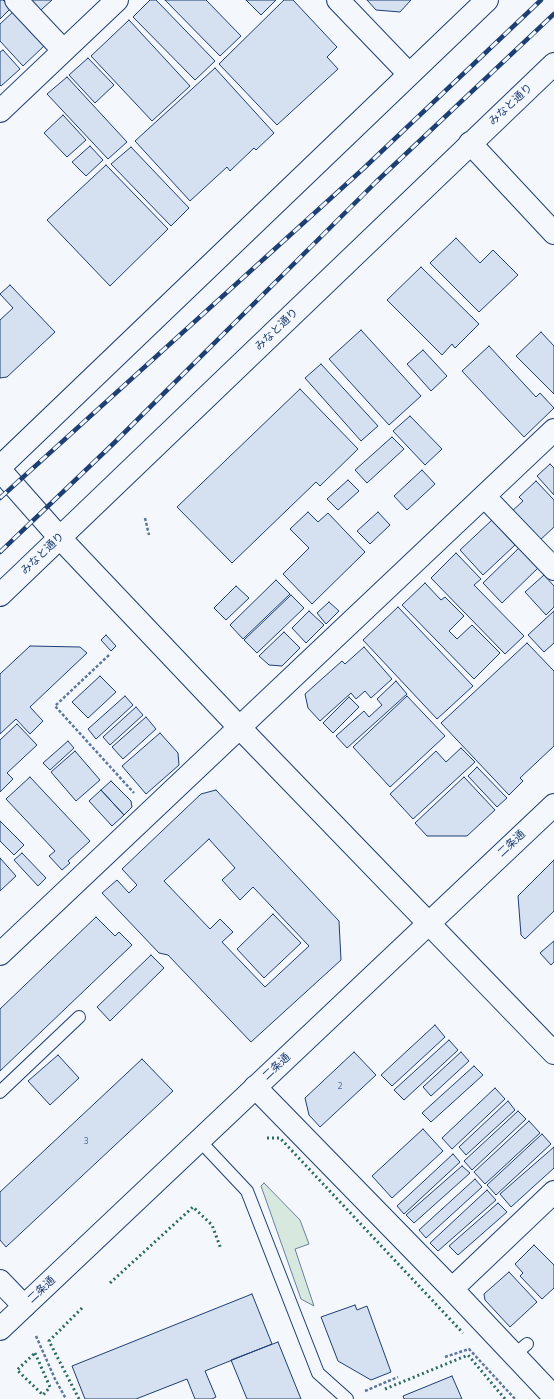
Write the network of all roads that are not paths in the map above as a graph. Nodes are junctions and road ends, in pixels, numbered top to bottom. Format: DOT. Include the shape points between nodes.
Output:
graph roads {
  1 [pos="16,0"];
  2 [pos="117,0"];
  3 [pos="338,0"];
  4 [pos="487,0"];
  5 [pos="63,50"];
  6 [pos="554,64"];
  7 [pos="409,74"];
  8 [pos="0,111"];
  9 [pos="470,143"];
  10 [pos="554,233"];
  11 [pos="554,430"];
  12 [pos="0,467"];
  13 [pos="0,470"];
  14 [pos="484,496"];
  15 [pos="60,538"];
  16 [pos="554,569"];
  17 [pos="0,596"];
  18 [pos="240,728"];
  19 [pos="554,805"];
  20 [pos="428,923"];
  21 [pos="0,954"];
  22 [pos="79,1016"];
  23 [pos="554,1053"];
  24 [pos="255,1087"];
  25 [pos="0,1092"];
  26 [pos="199,1140"];
  27 [pos="554,1192"];
  28 [pos="0,1280"];
  29 [pos="452,1289"];
  30 [pos="24,1306"];
  31 [pos="0,1329"];
  32 [pos="554,1397"];
  33 [pos="347,1399"];
  1 -- 5 [label="main road"];
  2 -- 5 [label="main road"];
  3 -- 7 [label="main road"];
  4 -- 7 [label="main road"];
  5 -- 8 [label="main road"];
  6 -- 9 [label="main road, みなと通り"];
  7 -- 12 [label="main road"];
  9 -- 10 [label="main road"];
  9 -- 15 [label="main road, みなと通り"];
  11 -- 14 [label="main road"];
  13 -- 15 [label="main road"];
  14 -- 16 [label="main road"];
  14 -- 18 [label="main road"];
  15 -- 17 [label="main road, みなと通り"];
  15 -- 18 [label="main road"];
  18 -- 20 [label="main road"];
  18 -- 21 [label="main road"];
  19 -- 20 [label="main road, 二条通"];
  20 -- 23 [label="main road"];
  20 -- 24 [label="main road, 二条通"];
  22 -- 25 [label="lane"];
  24 -- 26 [label="main road, 二条通"];
  24 -- 29 [label="main road"];
  26 -- 30 [label="main road, 二条通"];
  26 -- 33 [label="lane" via="247,1191 318,1373"];
  27 -- 29 [label="main road"];
  28 -- 30 [label="main road"];
  29 -- 32 [label="main road" via="521,1349"];
  30 -- 31 [label="main road, 二条通"];
}
